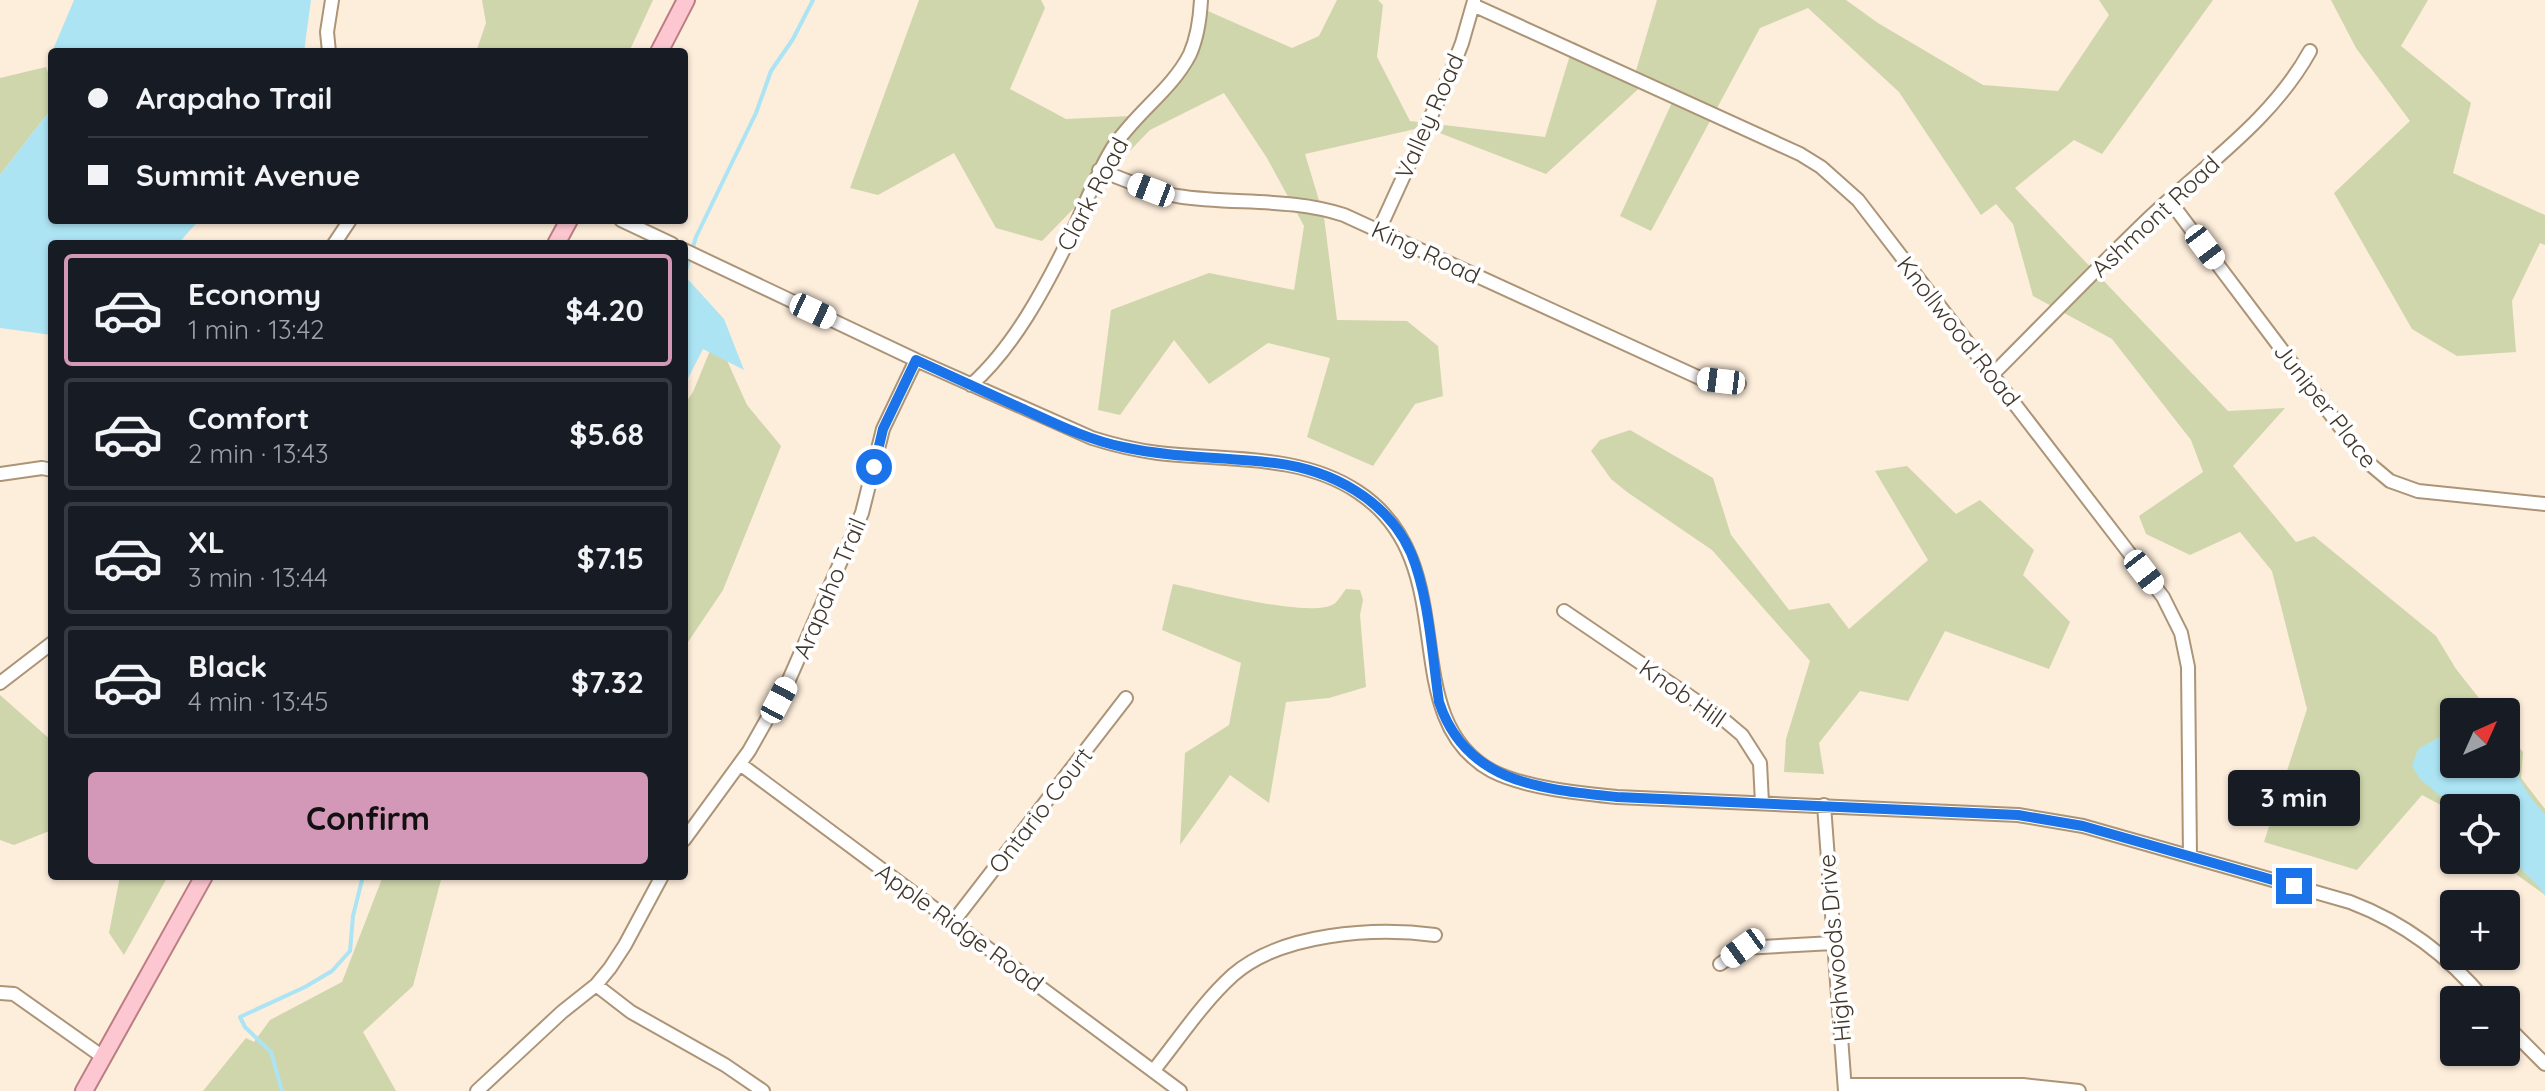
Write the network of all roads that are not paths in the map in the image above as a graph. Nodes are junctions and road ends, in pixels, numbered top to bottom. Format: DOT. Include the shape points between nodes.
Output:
graph roads {
  1 [pos="332,0"];
  2 [pos="686,0"];
  3 [pos="1201,0"];
  4 [pos="1473,3"];
  5 [pos="329,48"];
  6 [pos="661,48"];
  7 [pos="2310,51"];
  8 [pos="1099,170"];
  9 [pos="2169,200"];
  10 [pos="630,224"];
  11 [pos="1379,230"];
  12 [pos="664,240"];
  13 [pos="688,252"];
  14 [pos="916,360"];
  15 [pos="1992,375"];
  16 [pos="1739,384"];
  17 [pos="971,385"];
  18 [pos="48,469"];
  19 [pos="0,474"];
  20 [pos="2545,504"];
  21 [pos="1564,611"];
  22 [pos="48,646"];
  23 [pos="0,683"];
  24 [pos="1126,698"];
  25 [pos="740,764"];
  26 [pos="1762,803"];
  27 [pos="1824,805"];
  28 [pos="688,835"];
  29 [pos="2190,856"];
  30 [pos="202,880"];
  31 [pos="660,880"];
  32 [pos="953,922"];
  33 [pos="1435,935"];
  34 [pos="1833,943"];
  35 [pos="1720,964"];
  36 [pos="596,985"];
  37 [pos="2472,986"];
  38 [pos="0,993"];
  39 [pos="2520,1039"];
  40 [pos="103,1057"];
  41 [pos="2545,1064"];
  42 [pos="1154,1070"];
  43 [pos="1845,1088"];
  44 [pos="84,1091"];
  45 [pos="477,1091"];
  46 [pos="763,1091"];
  47 [pos="1180,1091"];
  48 [pos="2079,1091"];
  1 -- 5 [label="street"];
  2 -- 6 [label="main road"];
  3 -- 8 [label="street, Clark Road" via="1188,57 1130,124"];
  4 -- 11 [label="street, Valley Road" via="1448,79"];
  4 -- 15 [label="street, Knollwood Road" via="1821,167 1858,200"];
  7 -- 9 [label="street, Ashmont Road" via="2259,121"];
  8 -- 11 [label="street, King Road" via="1179,196 1321,207"];
  8 -- 17 [label="street, Clark Road" via="1033,303 992,364"];
  9 -- 15 [label="street, Ashmont Road"];
  9 -- 20 [label="street, Juniper Place" via="2377,472 2418,491"];
  10 -- 12 [label="street"];
  11 -- 16 [label="street, King Road" via="1702,379"];
  13 -- 14 [label="street"];
  14 -- 17 [label="street"];
  14 -- 25 [label="street, Arapaho Trail" via="883,429 871,484 849,544 788,682"];
  15 -- 29 [label="street, Knollwood Road" via="2163,597 2181,633 2188,667"];
  17 -- 26 [label="street" via="1121,447 1299,467 1360,493 1383,512 1410,552 1445,719 1465,750 1494,772 1617,797"];
  18 -- 19 [label="street"];
  21 -- 26 [label="street, Knob Hill" via="1742,735 1760,763"];
  22 -- 23 [label="street"];
  24 -- 32 [label="street, Ontario Court"];
  25 -- 28 [label="street, Arapaho Trail"];
  25 -- 32 [label="street, Apple Ridge Road"];
  26 -- 27 [label="street"];
  27 -- 29 [label="street" via="2018,815 2083,826"];
  27 -- 34 [label="street, Highwoods Drive"];
  29 -- 37 [label="street" via="2350,902 2395,921 2443,955"];
  30 -- 40 [label="main road"];
  31 -- 36 [label="street"];
  32 -- 42 [label="street, Apple Ridge Road"];
  33 -- 42 [label="street" via="1400,930 1313,939 1272,950 1220,988"];
  34 -- 35 [label="street" via="1743,948"];
  34 -- 43 [label="street, Highwoods Drive"];
  36 -- 45 [label="street"];
  36 -- 46 [label="street" via="631,1012"];
  38 -- 40 [label="street" via="14,994"];
  39 -- 41 [label="street"];
  40 -- 44 [label="main road"];
  42 -- 47 [label="street, Apple Ridge Road"];
  43 -- 48 [label="street" via="2023,1085"];
}
